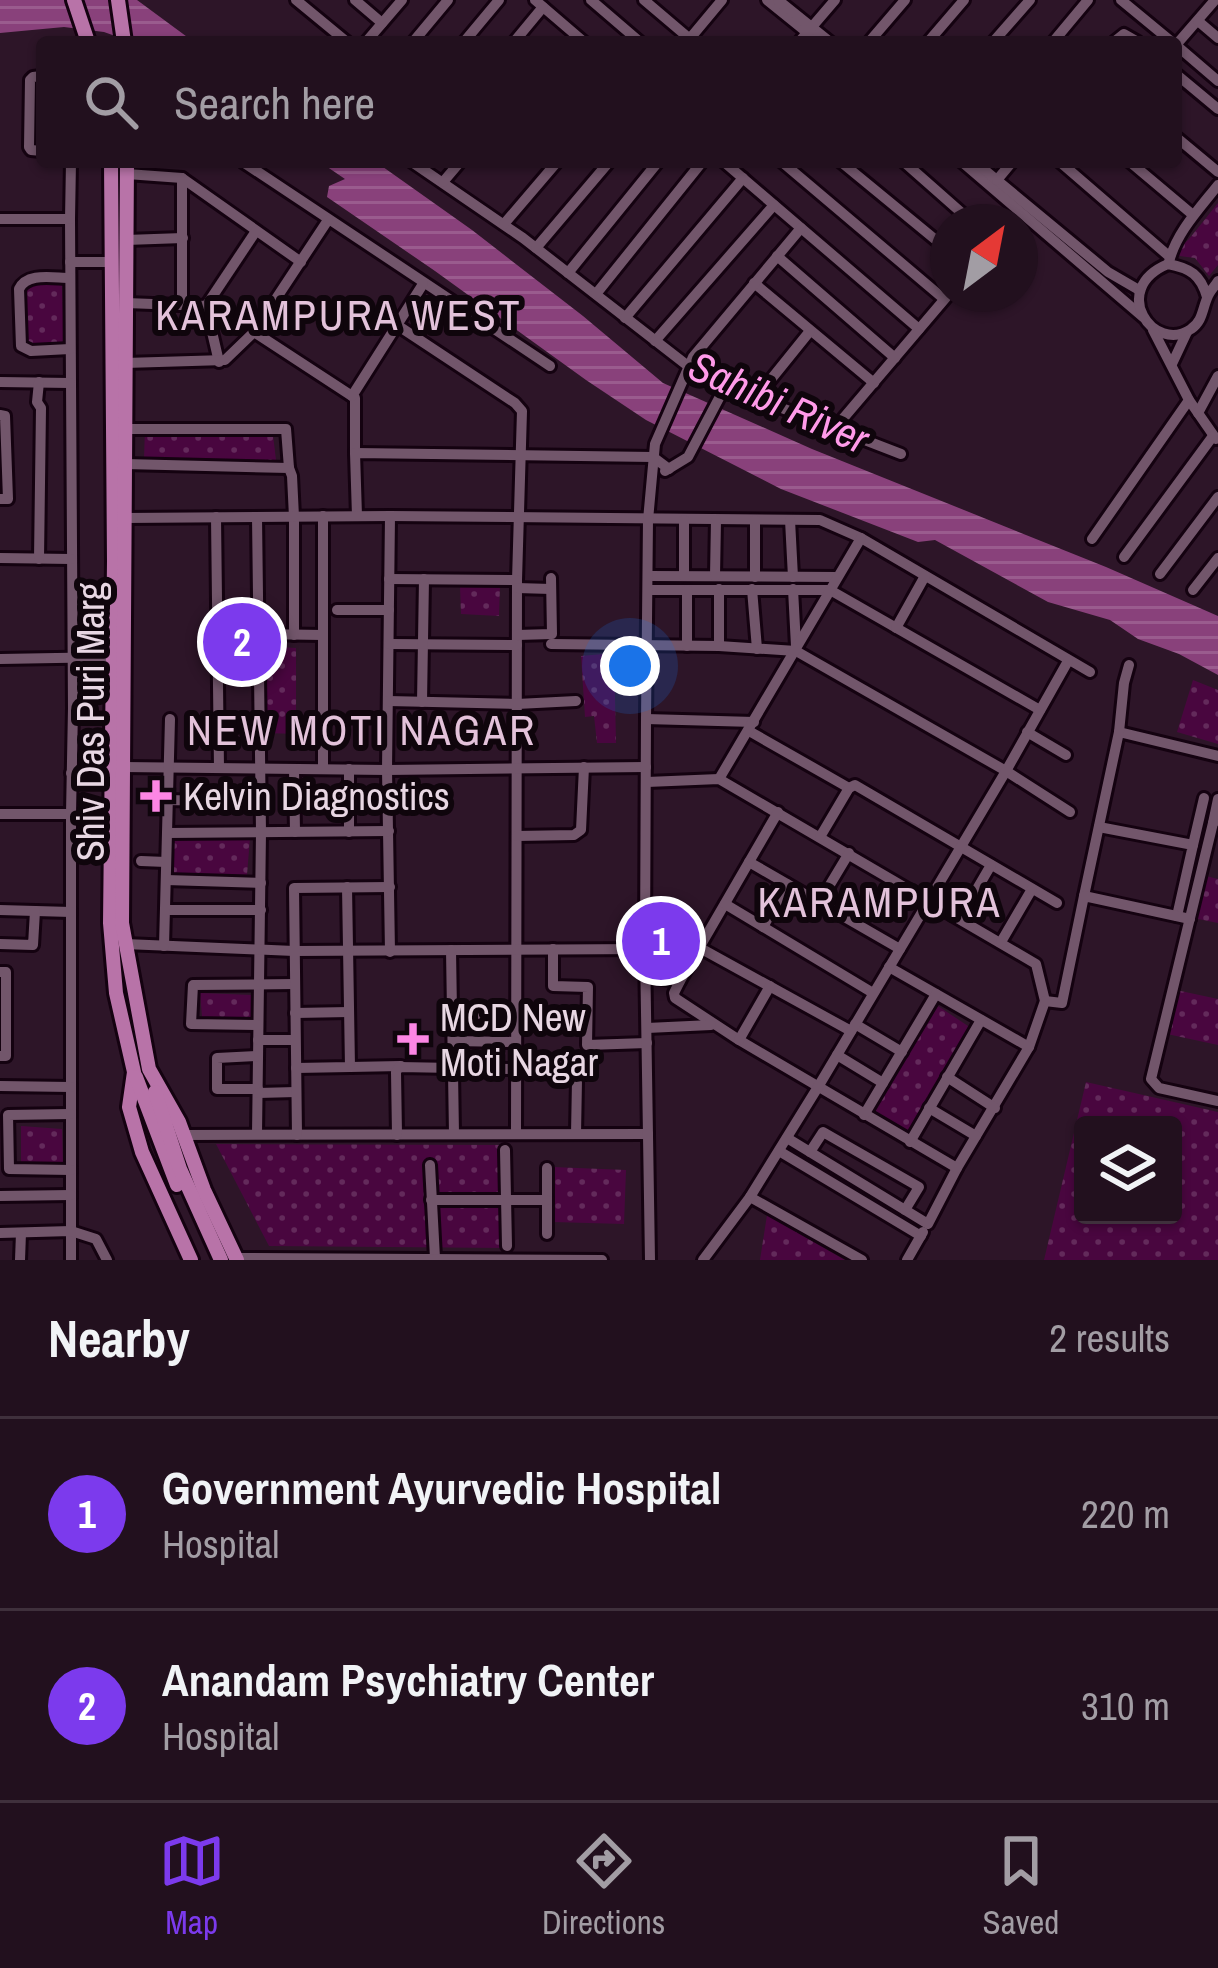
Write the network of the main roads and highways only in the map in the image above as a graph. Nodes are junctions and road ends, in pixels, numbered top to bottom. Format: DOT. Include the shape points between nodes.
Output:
graph roads {
  1 [pos="74,0"];
  2 [pos="118,0"];
  3 [pos="86,36"];
  4 [pos="123,36"];
  5 [pos="110,168"];
  6 [pos="127,168"];
  7 [pos="117,770"];
  8 [pos="141,1071"];
  9 [pos="213,1256"];
  10 [pos="237,1259"];
  11 [pos="191,1260"];
  1 -- 3 [label="main road"];
  2 -- 4 [label="main road"];
  5 -- 7 [label="main road, Shiv Das Puri Marg"];
  6 -- 7 [label="main road, Shiv Das Puri Marg"];
  7 -- 8 [label="main road, Shiv Das Puri Marg" via="122,923"];
  7 -- 8 [label="main road, Shiv Das Puri Marg" via="110,922 116,993"];
  8 -- 9 [label="main road"];
  8 -- 10 [label="main road, Shiv Das Puri Marg" via="184,1135"];
  8 -- 11 [label="main road, Shiv Das Puri Marg" via="129,1107"];
}
